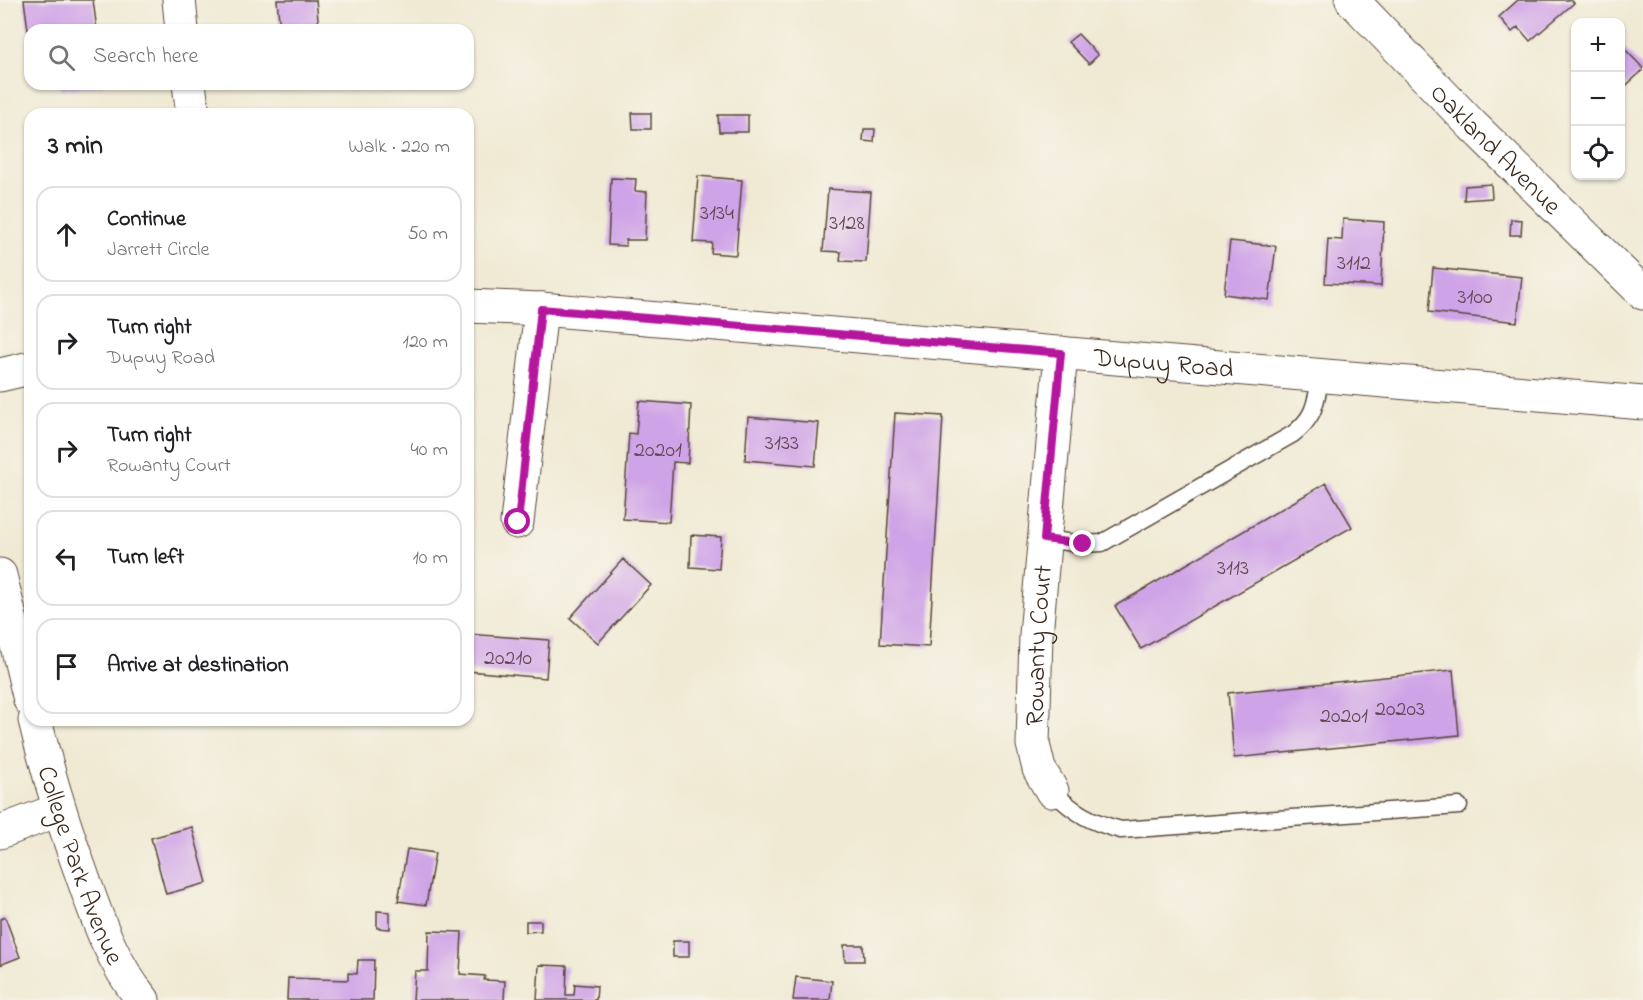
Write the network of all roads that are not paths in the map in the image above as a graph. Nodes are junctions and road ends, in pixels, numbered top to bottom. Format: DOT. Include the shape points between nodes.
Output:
graph roads {
  1 [pos="179,0"];
  2 [pos="1352,0"];
  3 [pos="182,24"];
  4 [pos="190,90"];
  5 [pos="192,108"];
  6 [pos="1643,293"];
  7 [pos="474,306"];
  8 [pos="541,309"];
  9 [pos="1061,353"];
  10 [pos="24,369"];
  11 [pos="0,375"];
  12 [pos="1321,376"];
  13 [pos="1643,403"];
  14 [pos="518,522"];
  15 [pos="1044,539"];
  16 [pos="0,575"];
  17 [pos="24,675"];
  18 [pos="37,726"];
  19 [pos="1052,791"];
  20 [pos="1459,806"];
  21 [pos="58,810"];
  22 [pos="0,832"];
  23 [pos="143,1000"];
  1 -- 3 [label="street"];
  2 -- 6 [label="street, Oakland Avenue"];
  4 -- 5 [label="street"];
  7 -- 8 [label="street, Dupuy Road"];
  8 -- 9 [label="street, Dupuy Road"];
  8 -- 14 [label="street"];
  9 -- 12 [label="street, Dupuy Road"];
  9 -- 15 [label="street, Rowanty Court"];
  10 -- 11 [label="street"];
  12 -- 13 [label="street, Dupuy Road"];
  12 -- 15 [label="lane" via="1313,413 1293,434 1102,543"];
  15 -- 19 [label="street, Rowanty Court" via="1033,744 1039,769"];
  16 -- 17 [label="street"];
  18 -- 21 [label="street, College Park Avenue"];
  19 -- 20 [label="lane" via="1071,810 1095,823 1121,830"];
  21 -- 22 [label="street"];
  21 -- 23 [label="street, College Park Avenue" via="105,941 128,983"];
}
